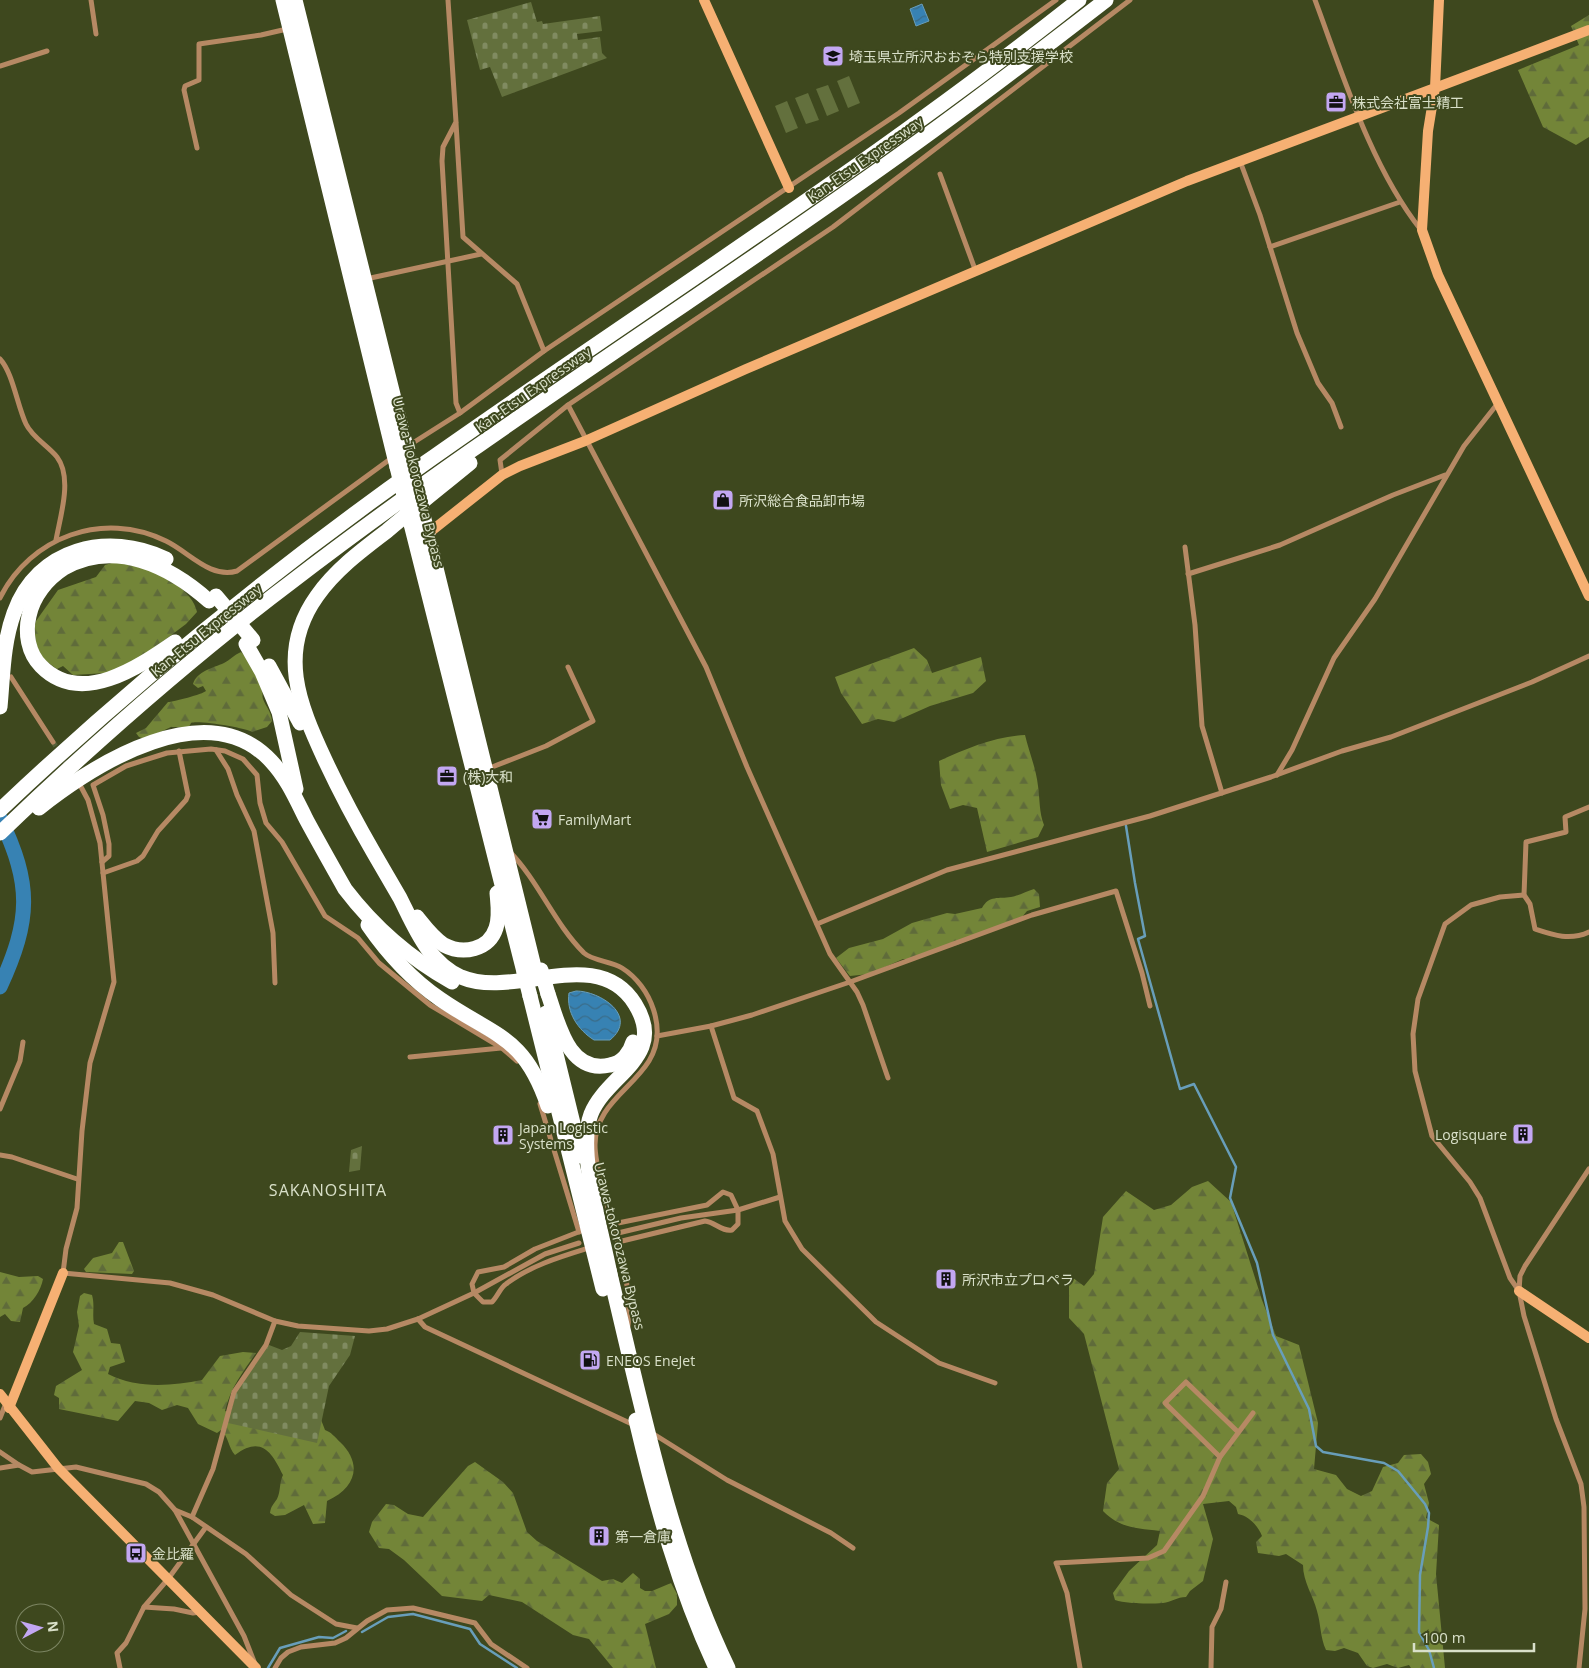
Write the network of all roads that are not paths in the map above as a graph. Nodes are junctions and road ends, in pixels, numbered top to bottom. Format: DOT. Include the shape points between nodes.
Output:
graph roads {
  1 [pos="91,0"];
  2 [pos="283,0"];
  3 [pos="296,0"];
  4 [pos="448,0"];
  5 [pos="704,0"];
  6 [pos="1056,0"];
  7 [pos="1079,0"];
  8 [pos="1106,0"];
  9 [pos="1130,0"];
  10 [pos="1315,0"];
  11 [pos="1439,0"];
  12 [pos="290,28"];
  13 [pos="1589,30"];
  14 [pos="96,34"];
  15 [pos="47,51"];
  16 [pos="0,66"];
  17 [pos="1435,88"];
  18 [pos="1359,118"];
  19 [pos="456,122"];
  20 [pos="198,148"];
  21 [pos="1240,161"];
  22 [pos="940,174"];
  23 [pos="789,188"];
  24 [pos="1400,202"];
  25 [pos="1422,230"];
  26 [pos="1270,246"];
  27 [pos="481,254"];
  28 [pos="449,260"];
  29 [pos="976,272"];
  30 [pos="363,279"];
  31 [pos="544,352"];
  32 [pos="0,359"];
  33 [pos="564,387"];
  34 [pos="1498,402"];
  35 [pos="568,405"];
  36 [pos="460,413"];
  37 [pos="1341,427"];
  38 [pos="585,441"];
  39 [pos="402,457"];
  40 [pos="502,475"];
  41 [pos="1445,475"];
  42 [pos="324,537"];
  43 [pos="422,538"];
  44 [pos="56,540"];
  45 [pos="1185,546"];
  46 [pos="1188,574"];
  47 [pos="1588,593"];
  48 [pos="0,598"];
  49 [pos="213,598"];
  50 [pos="250,642"];
  51 [pos="1589,656"];
  52 [pos="568,667"];
  53 [pos="11,677"];
  54 [pos="0,707"];
  55 [pos="53,742"];
  56 [pos="216,750"];
  57 [pos="178,751"];
  58 [pos="485,769"];
  59 [pos="1276,775"];
  60 [pos="80,785"];
  61 [pos="338,790"];
  62 [pos="1222,793"];
  63 [pos="5,806"];
  64 [pos="1589,807"];
  65 [pos="18,820"];
  66 [pos="307,821"];
  67 [pos="488,826"];
  68 [pos="0,833"];
  69 [pos="0,841"];
  70 [pos="503,844"];
  71 [pos="102,862"];
  72 [pos="103,873"];
  73 [pos="345,889"];
  74 [pos="1524,895"];
  75 [pos="399,897"];
  76 [pos="817,924"];
  77 [pos="1589,932"];
  78 [pos="533,971"];
  79 [pos="850,982"];
  80 [pos="275,984"];
  81 [pos="540,995"];
  82 [pos="1150,1006"];
  83 [pos="711,1026"];
  84 [pos="657,1036"];
  85 [pos="23,1042"];
  86 [pos="502,1048"];
  87 [pos="410,1057"];
  88 [pos="888,1078"];
  89 [pos="0,1109"];
  90 [pos="0,1155"];
  91 [pos="1589,1169"];
  92 [pos="77,1179"];
  93 [pos="780,1197"];
  94 [pos="738,1210"];
  95 [pos="613,1224"];
  96 [pos="584,1227"];
  97 [pos="618,1233"];
  98 [pos="618,1242"];
  99 [pos="586,1245"];
  100 [pos="63,1273"];
  101 [pos="611,1280"];
  102 [pos="1519,1291"];
  103 [pos="474,1293"];
  104 [pos="418,1319"];
  105 [pos="275,1321"];
  106 [pos="1589,1338"];
  107 [pos="626,1342"];
  108 [pos="995,1383"];
  109 [pos="5,1402"];
  110 [pos="1254,1413"];
  111 [pos="0,1418"];
  112 [pos="643,1429"];
  113 [pos="1238,1432"];
  114 [pos="0,1452"];
  115 [pos="1220,1457"];
  116 [pos="19,1465"];
  117 [pos="0,1468"];
  118 [pos="58,1468"];
  119 [pos="175,1510"];
  120 [pos="192,1517"];
  121 [pos="206,1527"];
  122 [pos="194,1545"];
  123 [pos="853,1548"];
  124 [pos="168,1579"];
  125 [pos="1226,1582"];
  126 [pos="144,1607"];
  127 [pos="201,1612"];
  128 [pos="356,1628"];
  129 [pos="120,1668"];
  130 [pos="256,1668"];
  131 [pos="275,1668"];
  132 [pos="526,1668"];
  133 [pos="716,1668"];
  134 [pos="728,1668"];
  135 [pos="1080,1668"];
  136 [pos="1211,1668"];
  137 [pos="1578,1668"];
  1 -- 14 [label="street"];
  2 -- 12 [label="highway, Urawa-Tokorozawa Bypass"];
  3 -- 30 [label="highway, Urawa-Tokorozawa Bypass"];
  4 -- 19 [label="street"];
  5 -- 23 [label="street"];
  6 -- 23 [label="street"];
  7 -- 42 [label="highway, Kan-Etsu Expressway" via="950,98"];
  8 -- 33 [label="highway, Kan-Etsu Expressway" via="932,132"];
  9 -- 35 [label="street" via="833,227"];
  10 -- 18 [label="street"];
  11 -- 17 [label="street"];
  12 -- 20 [label="street" via="261,36 199,44 199,80 185,86 184,90"];
  12 -- 39 [label="highway, Urawa-Tokorozawa Bypass"];
  13 -- 17 [label="street"];
  15 -- 16 [label="street"];
  17 -- 18 [label="street"];
  17 -- 25 [label="street" via="1428,131"];
  18 -- 21 [label="street"];
  18 -- 24 [label="street"];
  19 -- 27 [label="street" via="463,237"];
  19 -- 28 [label="street" via="443,147 442,161"];
  21 -- 26 [label="street"];
  21 -- 29 [label="street" via="1187,180"];
  22 -- 29 [label="street"];
  23 -- 31 [label="street"];
  24 -- 25 [label="street"];
  24 -- 26 [label="street"];
  25 -- 34 [label="street" via="1438,275"];
  26 -- 37 [label="street" via="1297,333"];
  27 -- 28 [label="street"];
  27 -- 31 [label="street" via="517,284"];
  28 -- 30 [label="street"];
  28 -- 36 [label="street" via="456,403"];
  29 -- 38 [label="street"];
  30 -- 39 [label="highway, Urawa-Tokorozawa Bypass"];
  31 -- 36 [label="street"];
  32 -- 44 [label="street" via="27,426 62,466 64,488"];
  33 -- 61 [label="highway" via="363,550 330,580 311,604 296,642 296,680 306,720"];
  33 -- 65 [label="highway, Kan-Etsu Expressway" via="287,584 150,696"];
  34 -- 41 [label="street"];
  34 -- 47 [label="street"];
  35 -- 38 [label="street"];
  35 -- 40 [label="street" via="500,460"];
  36 -- 39 [label="street"];
  38 -- 40 [label="street"];
  38 -- 76 [label="street" via="706,667"];
  39 -- 43 [label="highway, Urawa-Tokorozawa Bypass, bridge"];
  39 -- 44 [label="street" via="252,562 229,574 214,572 166,541 135,531 96,529"];
  40 -- 43 [label="street"];
  41 -- 46 [label="street" via="1280,545"];
  41 -- 59 [label="street" via="1375,599 1334,658 1292,750"];
  42 -- 49 [label="highway" via="159,653 119,676 85,683 58,678 37,662 29,644 28,617 41,589 61,571 96,556 116,555 148,562"];
  42 -- 63 [label="highway, Kan-Etsu Expressway" via="140,682"];
  43 -- 58 [label="highway, Urawa-Tokorozawa Bypass"];
  43 -- 67 [label="highway, Urawa-Tokorozawa Bypass"];
  44 -- 48 [label="street" via="37,551 14,573"];
  45 -- 46 [label="street"];
  46 -- 62 [label="street" via="1204,739"];
  49 -- 50 [label="highway"];
  49 -- 54 [label="highway" via="193,576 168,560 131,546 94,546 59,559 29,585 14,611 6,643"];
  50 -- 61 [label="highway"];
  50 -- 66 [label="highway" via="279,712 295,785"];
  51 -- 59 [label="street" via="1418,728"];
  52 -- 58 [label="street" via="593,721 546,746"];
  53 -- 55 [label="street"];
  56 -- 57 [label="street"];
  56 -- 80 [label="street" via="228,769 254,831 273,933"];
  56 -- 86 [label="street" via="234,754 252,768 259,782 260,804 266,823 282,842 325,916 358,938 379,963 430,1005"];
  57 -- 71 [label="street" via="126,766 92,785 110,844 109,856"];
  57 -- 72 [label="street" via="188,795 186,800 158,831 143,856"];
  58 -- 70 [label="highway, Urawa-Tokorozawa Bypass"];
  59 -- 62 [label="street"];
  60 -- 71 [label="street" via="94,818"];
  61 -- 75 [label="highway"];
  62 -- 76 [label="street" via="1150,816 946,870"];
  64 -- 74 [label="street" via="1565,817 1566,832 1526,842"];
  65 -- 66 [label="highway" via="114,758 152,742 199,734 231,737 265,755 284,777"];
  65 -- 68 [label="highway, Kan-Etsu Expressway"];
  65 -- 69 [label="highway"];
  66 -- 73 [label="highway"];
  67 -- 75 [label="highway" via="498,919 493,935 483,945 461,950 446,945 431,934"];
  67 -- 78 [label="highway, Urawa-Tokorozawa Bypass"];
  70 -- 78 [label="highway, Urawa-Tokorozawa Bypass"];
  70 -- 84 [label="street" via="525,868 558,920 586,954 614,964 638,982 654,1011"];
  71 -- 72 [label="street"];
  72 -- 92 [label="street" via="114,982 90,1063"];
  73 -- 81 [label="highway" via="364,913 393,940 428,967 465,988 496,992 583,983 610,992 627,1009 633,1024 634,1040 628,1054 608,1066 594,1066 580,1060 569,1048"];
  73 -- 96 [label="highway" via="382,945 405,970 439,999 508,1041 531,1065 544,1093"];
  74 -- 77 [label="street" via="1530,904 1535,929 1562,937"];
  74 -- 102 [label="street" via="1471,905 1445,924 1418,998 1413,1034 1415,1071 1432,1136 1480,1198 1510,1278"];
  75 -- 101 [label="highway" via="426,946 445,967 462,977 498,984 573,975 592,976 616,986 635,1004 643,1030 642,1047 635,1061 597,1104 589,1121 586,1140 587,1161"];
  76 -- 79 [label="street" via="830,954"];
  78 -- 81 [label="highway, Urawa-tokorozawa Bypass"];
  79 -- 82 [label="street" via="1032,915 1116,890"];
  79 -- 83 [label="street"];
  79 -- 88 [label="street" via="869,1021"];
  81 -- 96 [label="highway, Urawa-tokorozawa Bypass"];
  81 -- 101 [label="highway, Urawa-tokorozawa Bypass"];
  83 -- 84 [label="street"];
  83 -- 93 [label="street" via="734,1098 757,1111 760,1117 773,1154"];
  84 -- 95 [label="street" via="653,1055 608,1106 596,1131 596,1156"];
  85 -- 89 [label="street" via="20,1061"];
  86 -- 87 [label="street"];
  86 -- 96 [label="street" via="517,1060 536,1093"];
  90 -- 92 [label="street"];
  91 -- 102 [label="street" via="1524,1266"];
  92 -- 100 [label="street" via="76,1216 66,1248"];
  93 -- 94 [label="street"];
  93 -- 108 [label="street" via="785,1221 796,1241 876,1322 939,1363"];
  94 -- 95 [label="street" via="731,1196 723,1192 707,1205"];
  94 -- 97 [label="street" via="681,1218"];
  94 -- 98 [label="street" via="738,1224 732,1230 724,1230 705,1221"];
  95 -- 98 [label="street"];
  96 -- 99 [label="highway, Urawa-tokorozawa Bypass"];
  96 -- 103 [label="street" via="504,1267 478,1272 472,1284"];
  98 -- 107 [label="street" via="631,1308"];
  99 -- 103 [label="street" via="545,1254"];
  99 -- 103 [label="street" via="533,1268 507,1284 492,1302 483,1302"];
  99 -- 112 [label="highway, Urawa-tokorozawa Bypass"];
  100 -- 105 [label="street" via="178,1284 214,1295"];
  100 -- 109 [label="street"];
  101 -- 107 [label="highway, Urawa-tokorozawa Bypass"];
  102 -- 106 [label="street"];
  102 -- 137 [label="street" via="1556,1419 1581,1484 1585,1609"];
  103 -- 104 [label="street"];
  104 -- 105 [label="street" via="369,1331 298,1326"];
  104 -- 112 [label="street" via="425,1327"];
  105 -- 120 [label="street" via="266,1345 234,1392 212,1469"];
  107 -- 112 [label="highway, Urawa-tokorozawa Bypass"];
  109 -- 111 [label="street"];
  109 -- 118 [label="street"];
  110 -- 113 [label="street"];
  112 -- 123 [label="street" via="727,1480 831,1533"];
  112 -- 133 [label="highway, Urawa-tokorozawa Bypass" via="672,1554"];
  112 -- 134 [label="highway, Urawa-tokorozawa Bypass" via="682,1548"];
  113 -- 115 [label="street"];
  113 -- 115 [label="street" via="1186,1382 1165,1403"];
  114 -- 116 [label="street"];
  115 -- 135 [label="street" via="1203,1496 1164,1551 1148,1558 1056,1563 1067,1592"];
  116 -- 117 [label="street"];
  116 -- 118 [label="street" via="32,1472"];
  118 -- 119 [label="street" via="90,1470 146,1484 159,1492"];
  118 -- 124 [label="street"];
  119 -- 120 [label="street"];
  119 -- 122 [label="street"];
  120 -- 121 [label="street"];
  121 -- 122 [label="street"];
  121 -- 128 [label="street" via="246,1554 291,1595 336,1624"];
  122 -- 124 [label="street"];
  122 -- 130 [label="street" via="252,1651"];
  124 -- 126 [label="street"];
  124 -- 127 [label="street"];
  125 -- 136 [label="street" via="1222,1609 1212,1627"];
  126 -- 127 [label="street"];
  126 -- 129 [label="street" via="126,1643 117,1653"];
  127 -- 130 [label="street"];
  128 -- 131 [label="street" via="335,1643 288,1652"];
  128 -- 132 [label="street" via="387,1610 413,1608 427,1611 475,1623 491,1644"];
}
